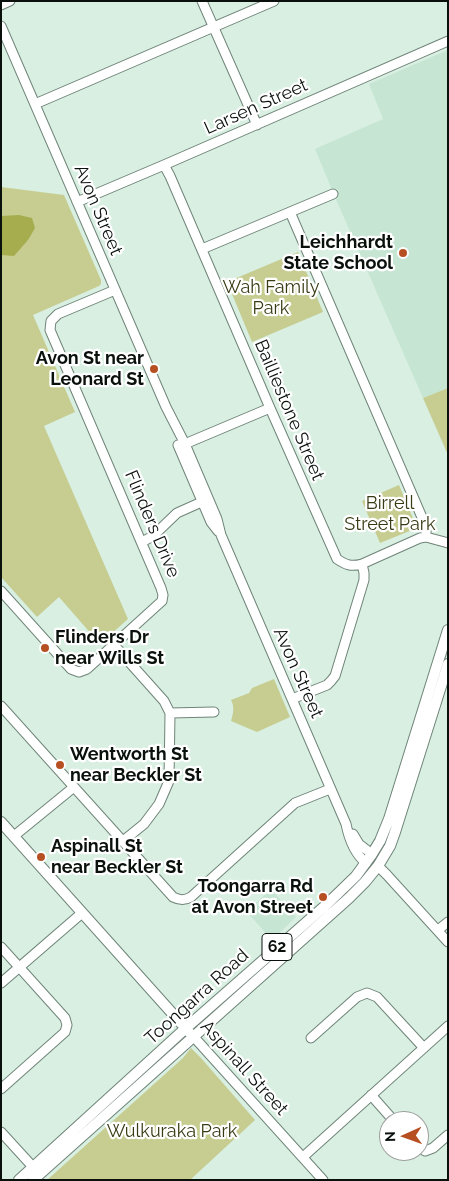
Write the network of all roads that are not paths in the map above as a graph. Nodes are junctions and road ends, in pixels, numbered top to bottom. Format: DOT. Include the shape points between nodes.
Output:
graph roads {
  1 [pos="10,1"];
  2 [pos="202,1"];
  3 [pos="274,1"];
  4 [pos="1,5"];
  5 [pos="1,26"];
  6 [pos="214,27"];
  7 [pos="448,41"];
  8 [pos="35,104"];
  9 [pos="257,125"];
  10 [pos="164,165"];
  11 [pos="333,194"];
  12 [pos="77,202"];
  13 [pos="290,212"];
  14 [pos="202,249"];
  15 [pos="115,290"];
  16 [pos="270,408"];
  17 [pos="182,446"];
  18 [pos="205,501"];
  19 [pos="426,537"];
  20 [pos="142,542"];
  21 [pos="448,543"];
  22 [pos="362,564"];
  23 [pos="1,591"];
  24 [pos="448,630"];
  25 [pos="114,645"];
  26 [pos="448,664"];
  27 [pos="292,699"];
  28 [pos="1,706"];
  29 [pos="214,712"];
  30 [pos="170,713"];
  31 [pos="74,786"];
  32 [pos="330,789"];
  33 [pos="1,822"];
  34 [pos="346,824"];
  35 [pos="14,836"];
  36 [pos="123,841"];
  37 [pos="372,854"];
  38 [pos="366,864"];
  39 [pos="378,866"];
  40 [pos="82,913"];
  41 [pos="448,922"];
  42 [pos="438,930"];
  43 [pos="448,942"];
  44 [pos="1,947"];
  45 [pos="20,967"];
  46 [pos="1,984"];
  47 [pos="448,1026"];
  48 [pos="186,1028"];
  49 [pos="193,1036"];
  50 [pos="312,1038"];
  51 [pos="424,1048"];
  52 [pos="1,1089"];
  53 [pos="371,1095"];
  54 [pos="385,1111"];
  55 [pos="1,1132"];
  56 [pos="448,1135"];
  57 [pos="429,1149"];
  58 [pos="302,1157"];
  59 [pos="33,1167"];
  60 [pos="19,1180"];
  61 [pos="33,1180"];
  62 [pos="323,1180"];
  1 -- 4 [label="street"];
  2 -- 6 [label="street"];
  3 -- 6 [label="street"];
  5 -- 8 [label="street, Avon Street"];
  6 -- 8 [label="street"];
  6 -- 9 [label="street"];
  7 -- 9 [label="street, Larsen Street"];
  8 -- 12 [label="street, Avon Street"];
  9 -- 10 [label="street, Larsen Street"];
  10 -- 12 [label="street, Larsen Street"];
  10 -- 14 [label="street, Bailliestone Street"];
  11 -- 13 [label="street"];
  12 -- 15 [label="street, Avon Street"];
  13 -- 14 [label="street"];
  13 -- 19 [label="street" via="424,522"];
  14 -- 16 [label="street, Bailliestone Street"];
  15 -- 17 [label="street, Avon Street" via="166,407 172,431"];
  15 -- 20 [label="street, Flinders Drive" via="58,314 51,321 50,330"];
  16 -- 17 [label="street"];
  16 -- 22 [label="street, Bailliestone Street" via="337,559 353,566"];
  17 -- 18 [label="street, Avon Street"];
  18 -- 20 [label="street" via="176,513"];
  18 -- 27 [label="street, Avon Street" via="211,522"];
  19 -- 21 [label="street"];
  19 -- 22 [label="street"];
  20 -- 25 [label="street, Flinders Drive" via="163,598"];
  22 -- 27 [label="street" via="364,580 335,676 326,685"];
  23 -- 25 [label="street, Flinders Drive" via="73,671 85,671"];
  24 -- 37 [label="main road, Toongarra Road / 62" via="389,819"];
  25 -- 30 [label="street" via="164,701"];
  26 -- 39 [label="main road, Toongarra Road / 62" via="395,832"];
  27 -- 32 [label="street, Avon Street"];
  28 -- 31 [label="street"];
  29 -- 30 [label="street"];
  30 -- 36 [label="street" via="170,781 144,824"];
  31 -- 35 [label="street"];
  31 -- 36 [label="street"];
  32 -- 34 [label="street, Avon Street"];
  32 -- 36 [label="street" via="295,803 191,897 182,900 173,896"];
  33 -- 35 [label="main road, Aspinall Street"];
  34 -- 37 [label="street, Avon Street" via="359,844"];
  34 -- 38 [label="street, Avon Street" via="354,850"];
  35 -- 40 [label="main road, Aspinall Street"];
  37 -- 38 [label="main road, Toongarra Road / 62"];
  37 -- 39 [label="main road"];
  38 -- 39 [label="main road"];
  38 -- 48 [label="main road, Toongarra Road / 62" via="325,906"];
  39 -- 42 [label="street"];
  39 -- 49 [label="main road, Toongarra Road / 62" via="317,927"];
  40 -- 45 [label="street"];
  40 -- 48 [label="main road, Aspinall Street"];
  41 -- 42 [label="street"];
  42 -- 43 [label="street"];
  44 -- 45 [label="street"];
  45 -- 46 [label="street"];
  45 -- 52 [label="street" via="65,1018 67,1025 65,1032"];
  47 -- 51 [label="street"];
  48 -- 49 [label="main road, Aspinall Street"];
  48 -- 59 [label="main road, Toongarra Road / 62"];
  49 -- 58 [label="street, Aspinall Street"];
  49 -- 61 [label="main road, Toongarra Road / 62"];
  50 -- 51 [label="street" via="357,997 367,993 377,997"];
  51 -- 53 [label="street"];
  53 -- 54 [label="street"];
  53 -- 58 [label="street"];
  55 -- 59 [label="street"];
  56 -- 57 [label="street"];
  58 -- 62 [label="street, Aspinall Street"];
  59 -- 60 [label="main road, Toongarra Road / 62"];
}
